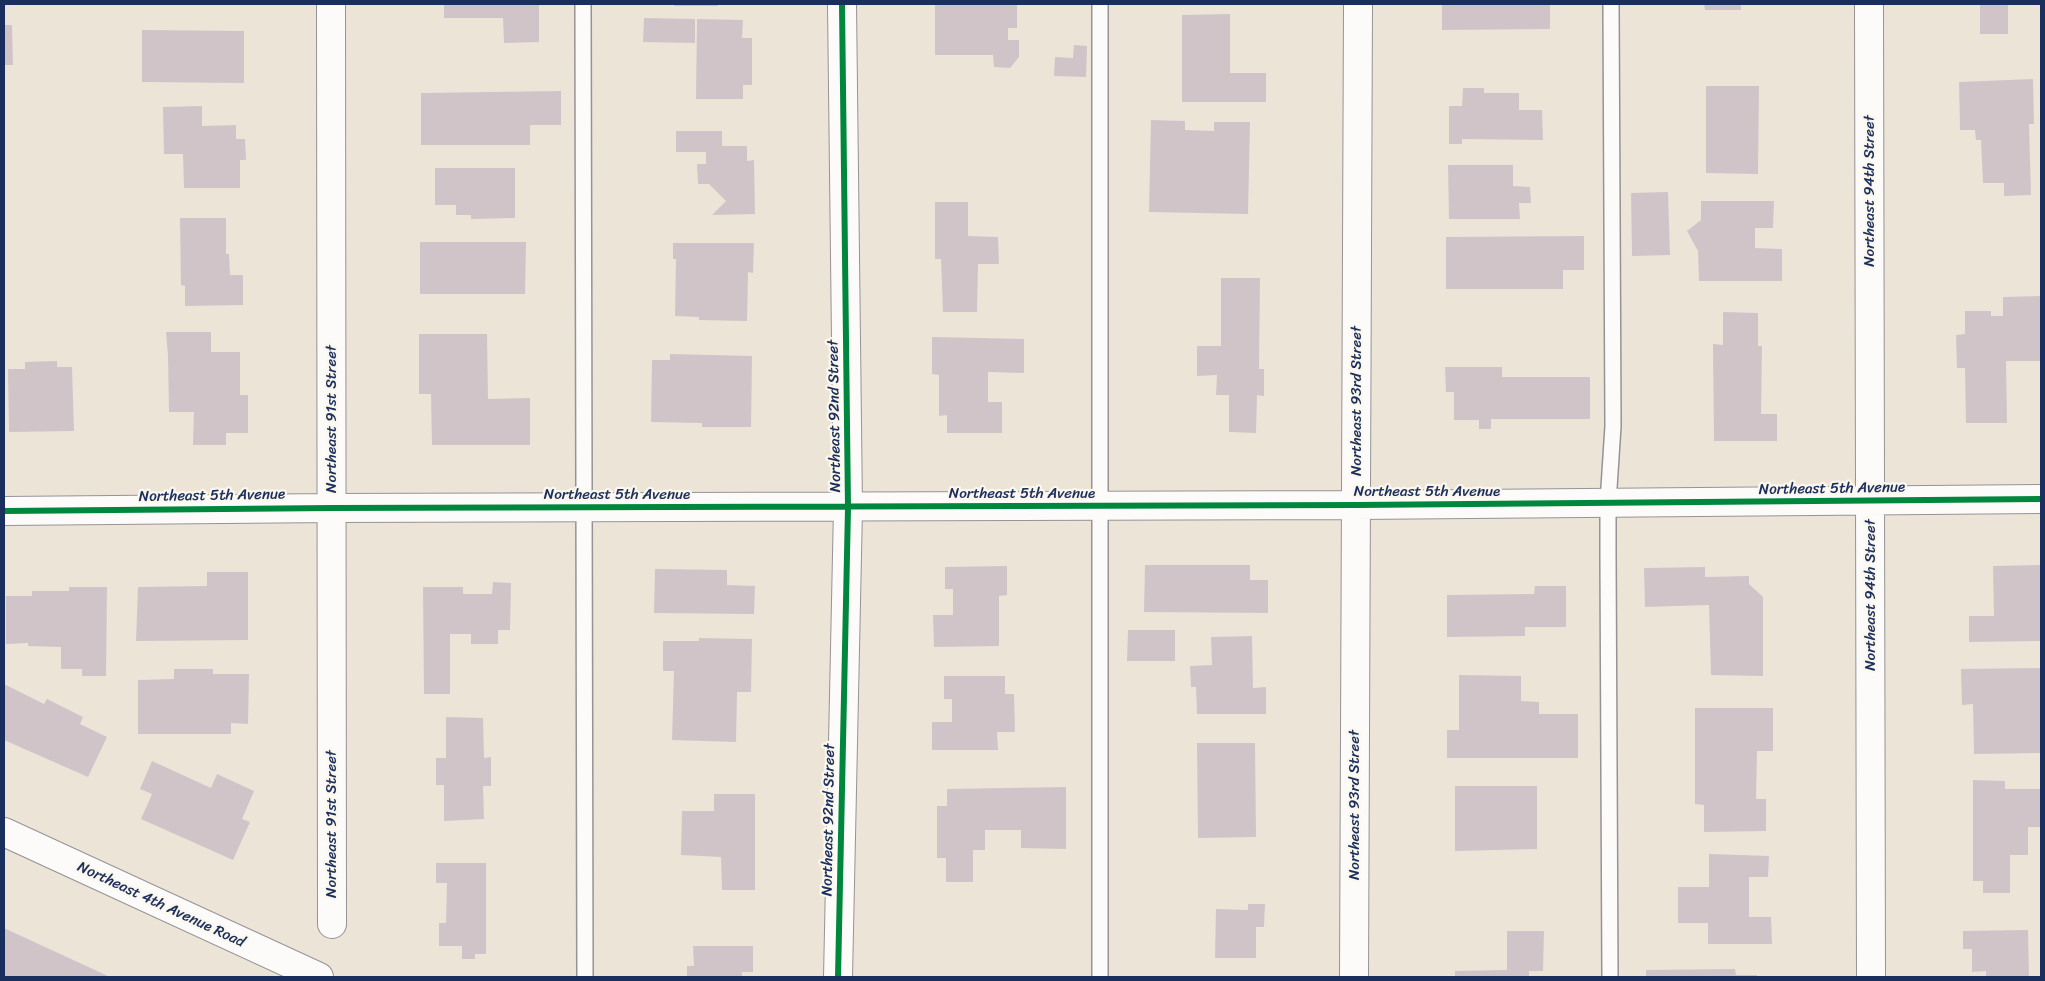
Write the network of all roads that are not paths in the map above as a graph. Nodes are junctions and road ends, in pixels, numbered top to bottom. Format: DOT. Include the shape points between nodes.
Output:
graph roads {
  1 [pos="331,4"];
  2 [pos="583,4"];
  3 [pos="842,4"];
  4 [pos="1100,4"];
  5 [pos="1358,4"];
  6 [pos="1611,4"];
  7 [pos="1869,4"];
  8 [pos="2041,499"];
  9 [pos="1871,501"];
  10 [pos="1608,503"];
  11 [pos="1357,505"];
  12 [pos="1100,506"];
  13 [pos="332,508"];
  14 [pos="584,508"];
  15 [pos="848,508"];
  16 [pos="4,511"];
  17 [pos="4,832"];
  18 [pos="332,924"];
  19 [pos="318,977"];
  20 [pos="585,977"];
  21 [pos="838,977"];
  22 [pos="1100,977"];
  23 [pos="1354,977"];
  24 [pos="1610,977"];
  25 [pos="1871,977"];
  1 -- 13 [label="street, Northeast 91st Street"];
  2 -- 14 [label="lane"];
  3 -- 15 [label="street, Northeast 92nd Street"];
  4 -- 12 [label="lane"];
  5 -- 11 [label="street, Northeast 93rd Street"];
  6 -- 10 [label="lane" via="1613,426"];
  7 -- 9 [label="street, Northeast 94th Street"];
  8 -- 9 [label="street, Northeast 5th Avenue"];
  9 -- 10 [label="street, Northeast 5th Avenue"];
  9 -- 25 [label="street, Northeast 94th Street"];
  10 -- 11 [label="street, Northeast 5th Avenue"];
  10 -- 24 [label="lane"];
  11 -- 12 [label="street, Northeast 5th Avenue"];
  11 -- 23 [label="street, Northeast 93rd Street"];
  12 -- 15 [label="street, Northeast 5th Avenue"];
  12 -- 22 [label="lane"];
  13 -- 14 [label="street, Northeast 5th Avenue"];
  13 -- 16 [label="street, Northeast 5th Avenue"];
  13 -- 18 [label="street, Northeast 91st Street"];
  14 -- 15 [label="street, Northeast 5th Avenue"];
  14 -- 20 [label="lane"];
  15 -- 21 [label="street, Northeast 92nd Street"];
  17 -- 19 [label="street, Northeast 4th Avenue Road"];
}
